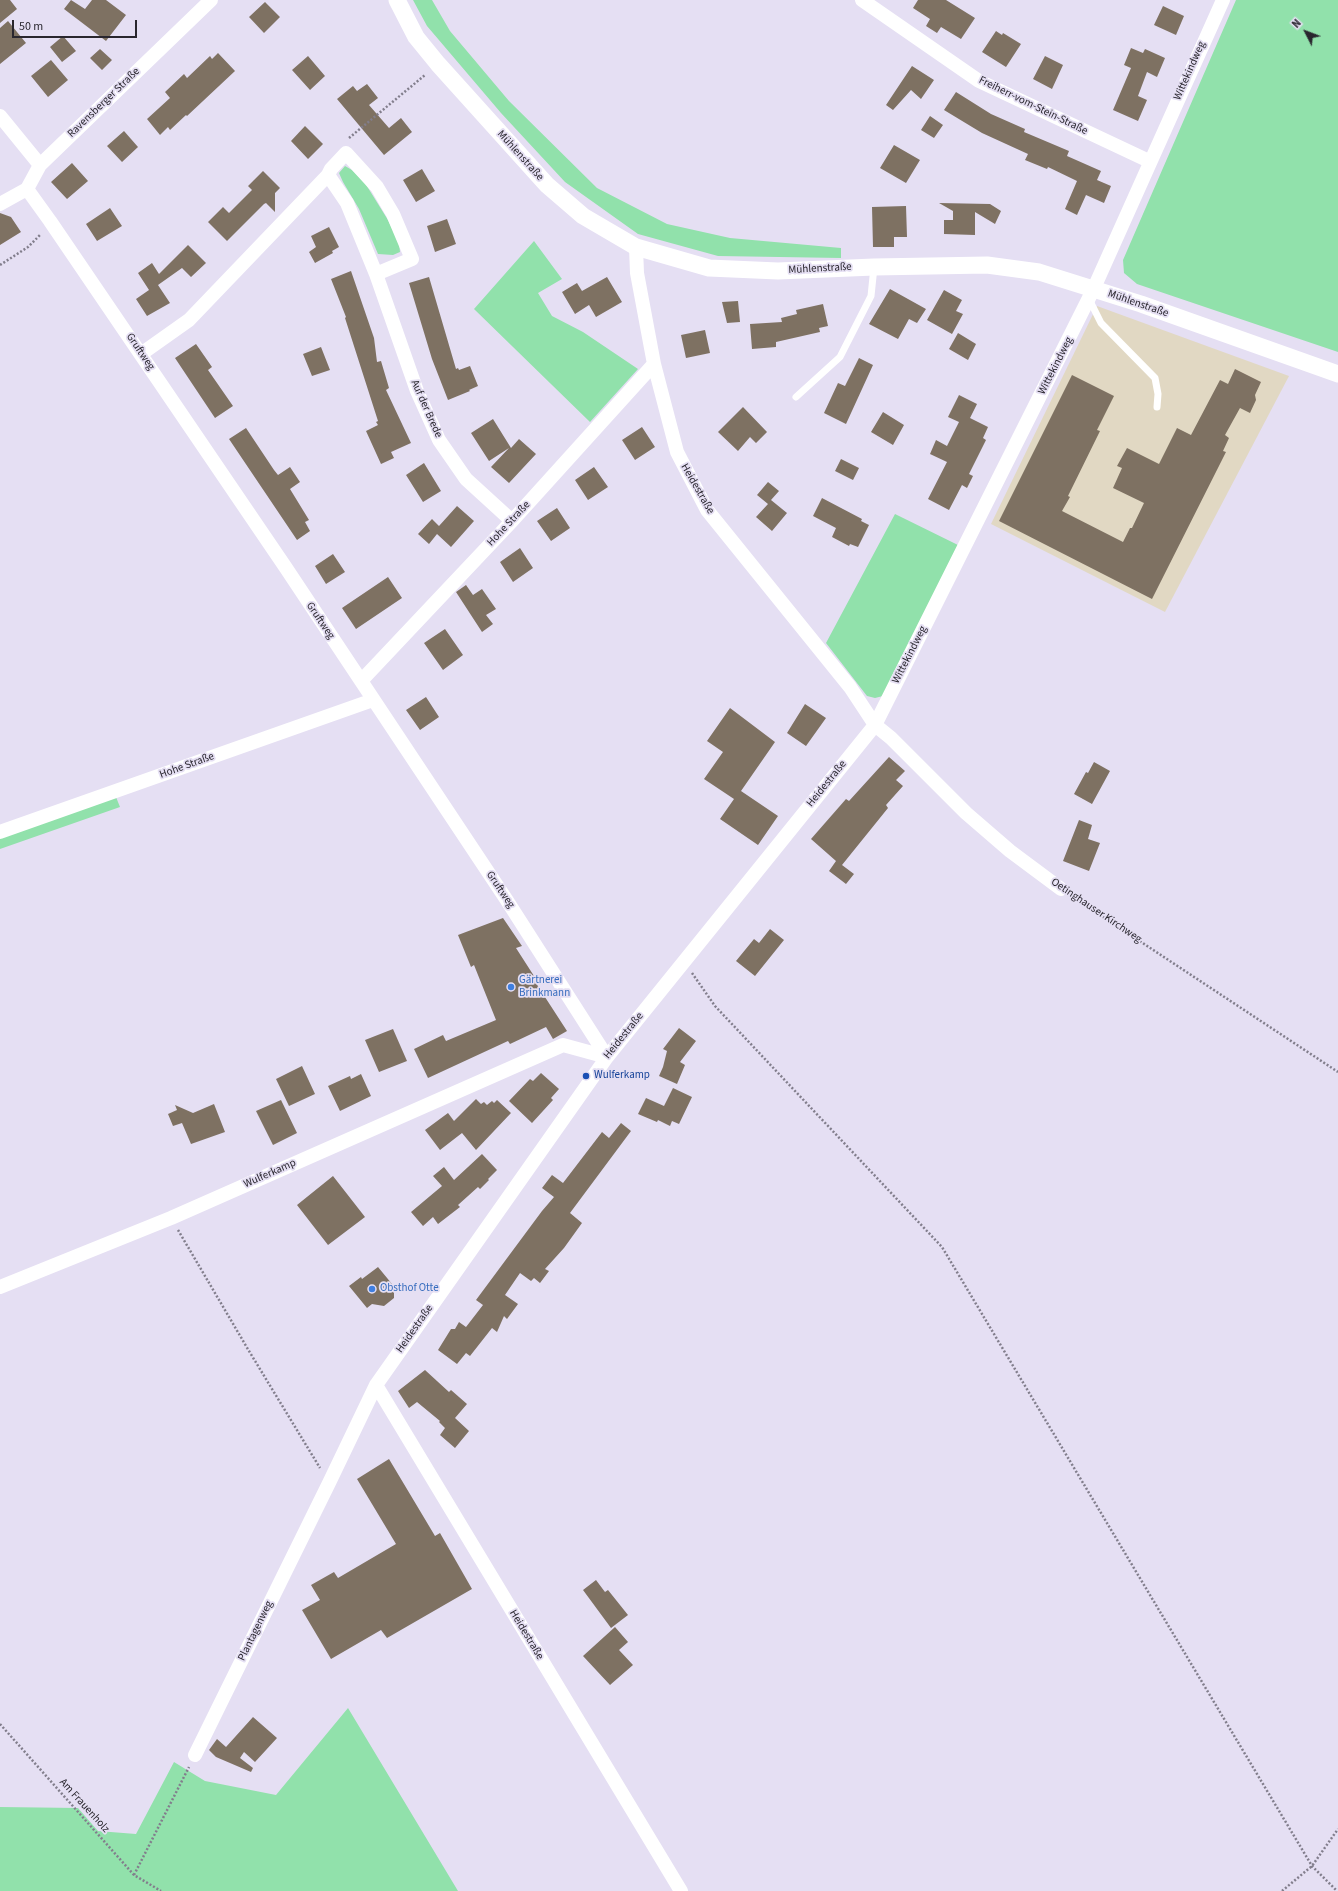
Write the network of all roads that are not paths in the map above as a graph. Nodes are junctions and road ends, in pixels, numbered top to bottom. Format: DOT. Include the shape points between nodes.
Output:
graph roads {
  1 [pos="211,0"];
  2 [pos="397,0"];
  3 [pos="862,0"];
  4 [pos="1222,0"];
  5 [pos="0,116"];
  6 [pos="1150,161"];
  7 [pos="40,165"];
  8 [pos="328,175"];
  9 [pos="27,189"];
  10 [pos="0,204"];
  11 [pos="636,247"];
  12 [pos="874,267"];
  13 [pos="376,274"];
  14 [pos="1092,294"];
  15 [pos="141,354"];
  16 [pos="654,364"];
  17 [pos="1338,374"];
  18 [pos="796,397"];
  19 [pos="1157,407"];
  20 [pos="512,521"];
  21 [pos="361,681"];
  22 [pos="373,700"];
  23 [pos="875,725"];
  24 [pos="0,832"];
  25 [pos="1061,889"];
  26 [pos="607,1057"];
  27 [pos="0,1287"];
  28 [pos="376,1385"];
  29 [pos="195,1755"];
  30 [pos="681,1891"];
  1 -- 7 [label="street, Ravensberger Straße"];
  2 -- 11 [label="street, Mühlenstraße" via="416,37 547,185 583,216"];
  3 -- 6 [label="street, Freiherr-vom-Stein-Straße" via="979,81"];
  4 -- 6 [label="street, Wittekindweg"];
  5 -- 7 [label="street"];
  6 -- 14 [label="street, Wittekindweg"];
  7 -- 9 [label="street, Ravensberger Straße"];
  8 -- 13 [label="street, Auf der Brede" via="347,203"];
  8 -- 13 [label="street" via="330,169 346,153 377,187 393,214 412,259"];
  8 -- 15 [label="street" via="189,320"];
  9 -- 10 [label="street"];
  9 -- 15 [label="street, Gruftweg"];
  11 -- 12 [label="street, Mühlenstraße" via="709,268 778,271"];
  11 -- 16 [label="street, Heidestraße" via="637,273"];
  12 -- 14 [label="street, Mühlenstraße" via="987,265 1038,272"];
  12 -- 18 [label="lane" via="871,296 840,357"];
  13 -- 20 [label="street, Auf der Brede" via="417,391 439,440 466,479"];
  14 -- 17 [label="street, Mühlenstraße"];
  14 -- 19 [label="lane" via="1101,323 1155,378 1158,385"];
  14 -- 23 [label="street, Wittekindweg"];
  15 -- 21 [label="street, Gruftweg"];
  16 -- 20 [label="street, Hohe Straße"];
  16 -- 23 [label="street, Heidestraße" via="677,452 707,510 850,687"];
  20 -- 21 [label="street, Hohe Straße"];
  21 -- 22 [label="street, Gruftweg"];
  22 -- 24 [label="street, Hohe Straße"];
  22 -- 26 [label="street, Gruftweg"];
  23 -- 25 [label="street, Oetinghauser Kirchweg" via="1010,852"];
  23 -- 26 [label="street, Heidestraße"];
  26 -- 27 [label="street, Wulferkamp" via="563,1045 171,1218"];
  26 -- 28 [label="street, Heidestraße"];
  28 -- 29 [label="street, Plantagenweg"];
  28 -- 30 [label="street, Heidestraße"];
}
